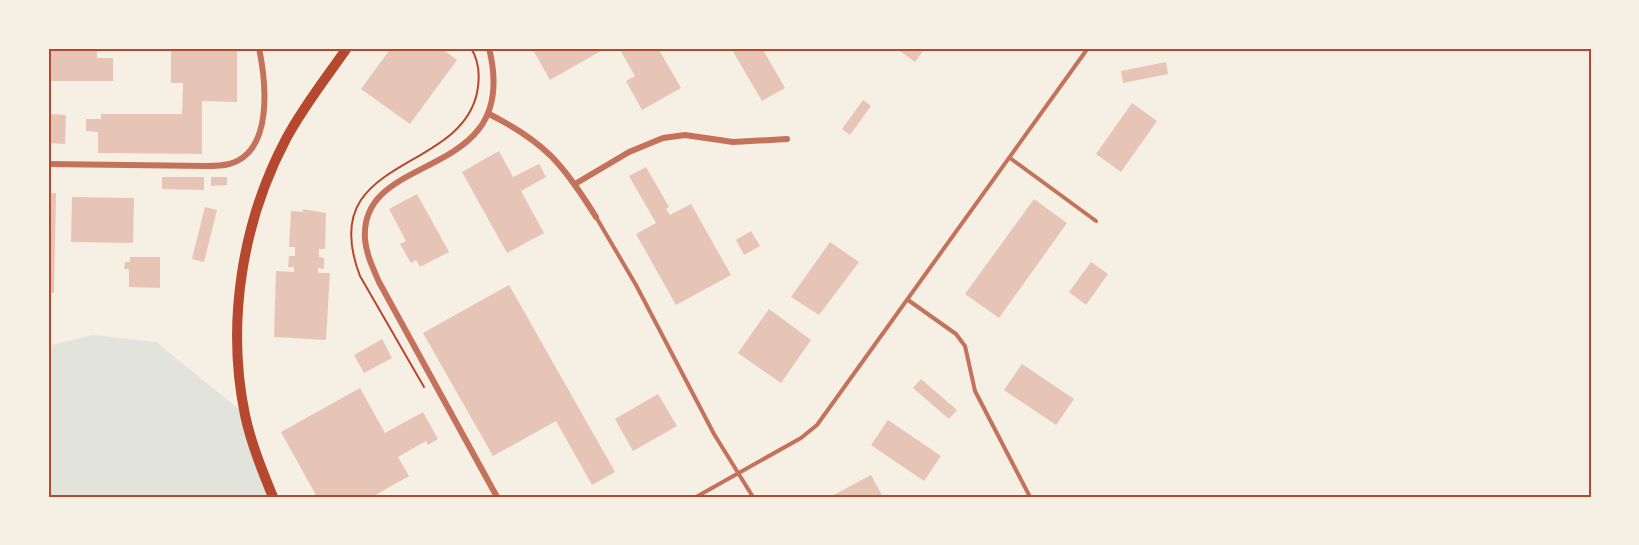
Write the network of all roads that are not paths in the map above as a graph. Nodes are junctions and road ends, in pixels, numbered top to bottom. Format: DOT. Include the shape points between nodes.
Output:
graph roads {
  1 [pos="259,48"];
  2 [pos="347,48"];
  3 [pos="489,48"];
  4 [pos="1088,48"];
  5 [pos="489,114"];
  6 [pos="787,139"];
  7 [pos="1010,158"];
  8 [pos="48,164"];
  9 [pos="575,184"];
  10 [pos="596,217"];
  11 [pos="1096,221"];
  12 [pos="908,300"];
  13 [pos="740,472"];
  14 [pos="273,497"];
  15 [pos="497,497"];
  16 [pos="696,497"];
  17 [pos="753,497"];
  18 [pos="1030,497"];
  1 -- 8 [label="street" via="266,80 261,127 255,143 230,164"];
  2 -- 14 [label="main road" via="304,109 274,163 252,226 241,279 237,344 241,387 254,450"];
  3 -- 5 [label="street" via="494,77"];
  4 -- 7 [label="lane"];
  5 -- 9 [label="street" via="540,143"];
  5 -- 15 [label="street" via="467,143 387,190 366,221 365,239 368,257 380,282"];
  6 -- 9 [label="street" via="733,142 685,135 663,138 629,152"];
  7 -- 11 [label="lane"];
  7 -- 12 [label="lane"];
  9 -- 10 [label="street"];
  10 -- 13 [label="lane" via="714,434"];
  12 -- 13 [label="lane" via="817,426"];
  12 -- 18 [label="lane" via="956,334 965,346 975,391"];
  13 -- 16 [label="lane"];
  13 -- 17 [label="lane"];
}
